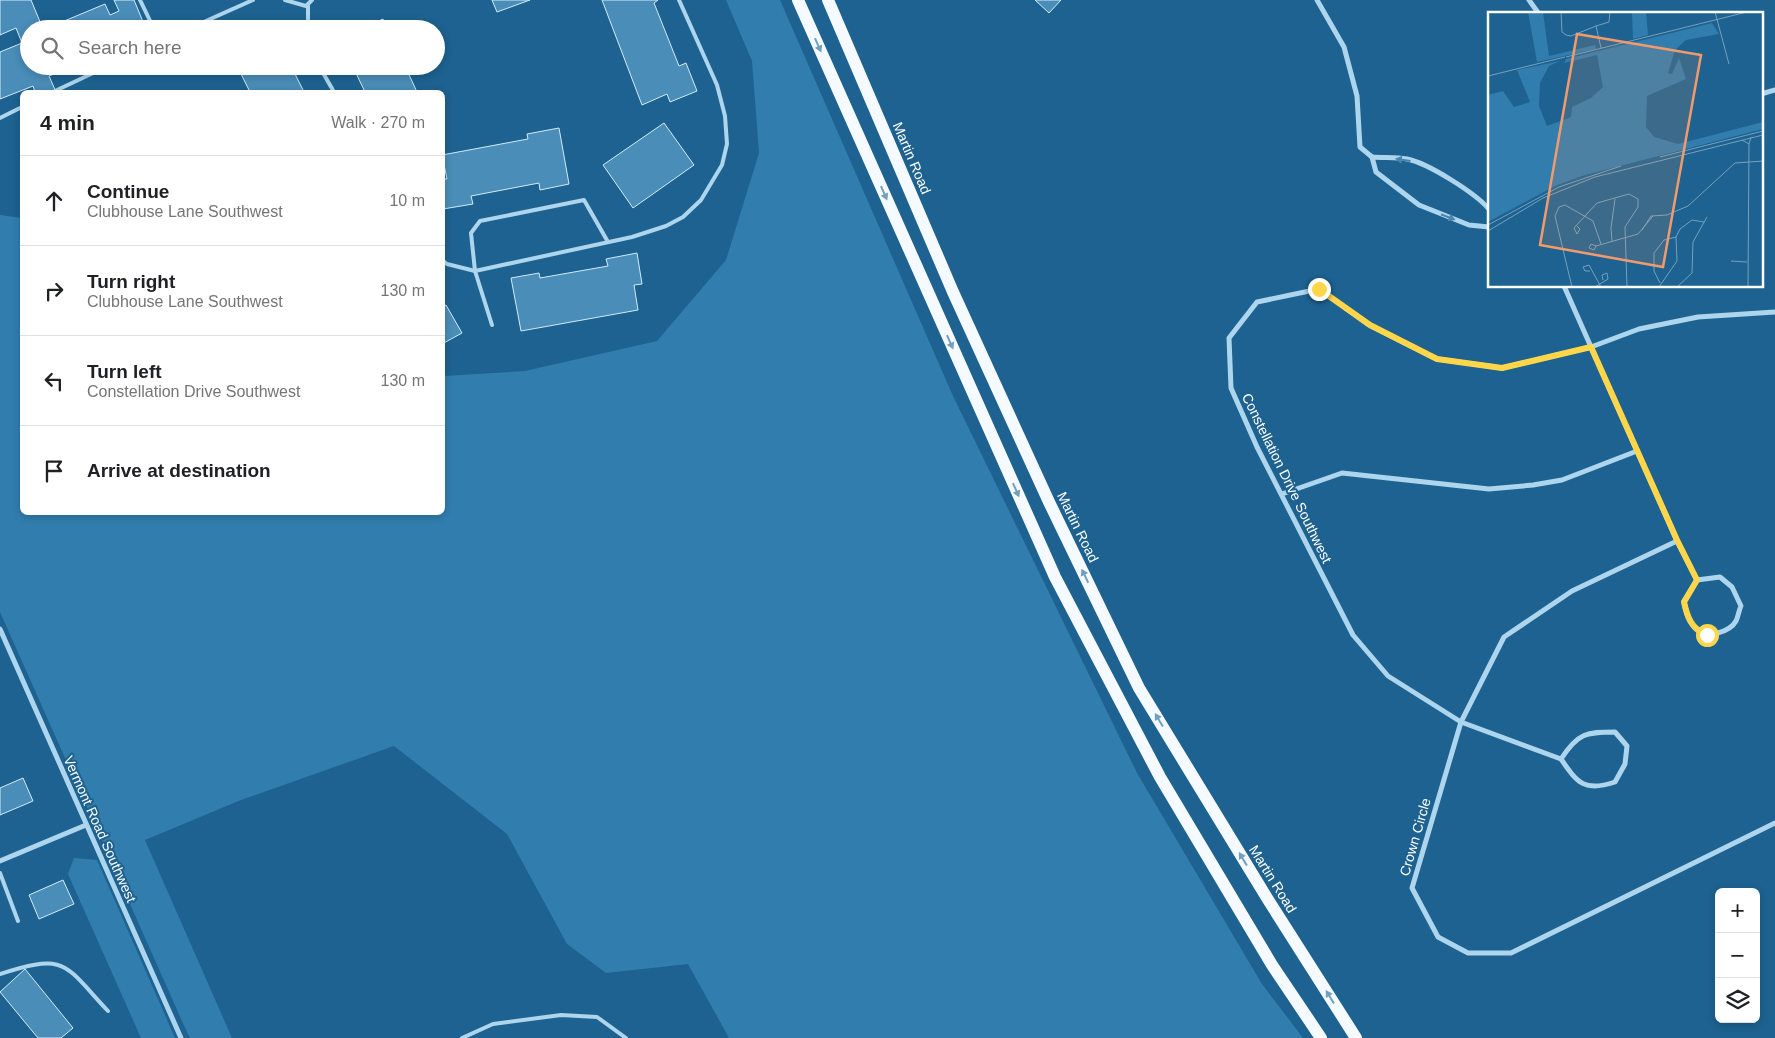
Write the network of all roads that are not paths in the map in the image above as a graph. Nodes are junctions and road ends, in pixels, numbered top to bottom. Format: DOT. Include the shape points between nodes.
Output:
graph roads {
  1 [pos="140,0"];
  2 [pos="253,0"];
  3 [pos="285,0"];
  4 [pos="312,0"];
  5 [pos="679,0"];
  6 [pos="798,0"];
  7 [pos="828,0"];
  8 [pos="1317,0"];
  9 [pos="1529,0"];
  10 [pos="308,6"];
  11 [pos="1538,12"];
  12 [pos="150,20"];
  13 [pos="208,20"];
  14 [pos="308,20"];
  15 [pos="89,75"];
  16 [pos="325,75"];
  17 [pos="58,90"];
  18 [pos="333,90"];
  19 [pos="1775,90"];
  20 [pos="1762,94"];
  21 [pos="20,108"];
  22 [pos="0,118"];
  23 [pos="1372,157"];
  24 [pos="1488,209"];
  25 [pos="1488,227"];
  26 [pos="608,242"];
  27 [pos="445,262"];
  28 [pos="475,271"];
  29 [pos="1565,288"];
  30 [pos="1775,312"];
  31 [pos="492,325"];
  32 [pos="1591,347"];
  33 [pos="1637,451"];
  34 [pos="1282,494"];
  35 [pos="1677,540"];
  36 [pos="1697,580"];
  37 [pos="0,629"];
  38 [pos="1461,722"];
  39 [pos="1561,759"];
  40 [pos="1775,823"];
  41 [pos="86,825"];
  42 [pos="0,861"];
  43 [pos="0,873"];
  44 [pos="18,921"];
  45 [pos="0,974"];
  46 [pos="108,1011"];
  47 [pos="181,1038"];
  48 [pos="462,1038"];
  49 [pos="626,1038"];
  50 [pos="1321,1038"];
  51 [pos="1356,1038"];
  1 -- 12 [label="lane"];
  2 -- 13 [label="lane"];
  3 -- 10 [label="lane"];
  4 -- 10 [label="lane"];
  5 -- 26 [label="lane" via="717,85 723,108 727,144 722,165 701,200 683,217 655,231"];
  6 -- 50 [label="main road, one-way" via="1055,576 1160,777 1272,965"];
  51 -- 7 [label="main road, Martin Road, one-way" via="1139,688 953,292"];
  8 -- 23 [label="street" via="1344,47 1357,96 1360,147"];
  9 -- 11 [label="street"];
  10 -- 14 [label="lane"];
  15 -- 17 [label="lane"];
  16 -- 18 [label="lane"];
  19 -- 20 [label="street"];
  21 -- 22 [label="lane"];
  24 -- 23 [label="street, one-way" via="1454,181 1409,159"];
  23 -- 25 [label="street, one-way" via="1376,172 1419,206 1470,225"];
  26 -- 28 [label="lane"];
  26 -- 28 [label="lane" via="584,200 480,220 471,233"];
  27 -- 28 [label="lane"];
  28 -- 31 [label="lane"];
  29 -- 32 [label="street"];
  30 -- 32 [label="street, Constellation Drive Southwest" via="1698,317 1639,329"];
  32 -- 33 [label="street"];
  32 -- 34 [label="street, Constellation Drive Southwest" via="1533,362 1493,367 1437,359 1370,325 1319,289 1257,302 1228,338 1231,388"];
  33 -- 34 [label="street" via="1562,480 1533,485 1489,489 1342,474"];
  33 -- 35 [label="street"];
  34 -- 38 [label="street, Constellation Drive Southwest" via="1352,635 1388,676"];
  35 -- 36 [label="street"];
  35 -- 38 [label="street, Crown Circle" via="1572,591 1504,637"];
  36 -- 36 [label="street" via="1684,602 1688,619 1698,632 1707,635 1724,631 1736,622 1741,606 1732,587 1720,577"];
  37 -- 41 [label="street, Vermont Road Southwest"];
  38 -- 39 [label="street, Constellation Drive Southwest"];
  38 -- 40 [label="street, Crown Circle" via="1412,888 1438,937 1468,953 1511,953"];
  39 -- 39 [label="street" via="1571,743 1588,732 1615,732 1627,746 1624,764 1615,782 1597,788 1582,785"];
  41 -- 42 [label="street"];
  41 -- 47 [label="street, Vermont Road Southwest"];
  43 -- 44 [label="lane"];
  45 -- 46 [label="lane" via="48,962 66,966"];
  48 -- 49 [label="lane" via="494,1024 561,1015 597,1017"];
}
